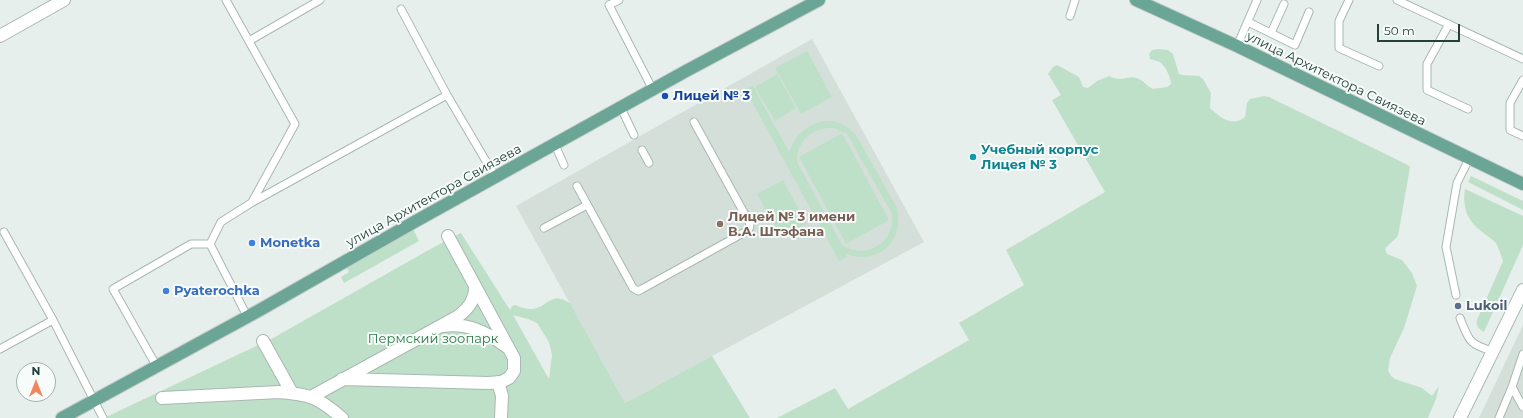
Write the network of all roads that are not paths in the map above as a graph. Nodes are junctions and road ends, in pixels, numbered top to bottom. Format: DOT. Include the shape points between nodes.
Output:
graph roads {
  1 [pos="64,0"];
  2 [pos="226,0"];
  3 [pos="320,0"];
  4 [pos="619,0"];
  5 [pos="819,0"];
  6 [pos="1075,0"];
  7 [pos="1136,0"];
  8 [pos="1257,0"];
  9 [pos="1349,0"];
  10 [pos="1397,0"];
  11 [pos="608,3"];
  12 [pos="1284,4"];
  13 [pos="401,9"];
  14 [pos="1309,12"];
  15 [pos="1070,16"];
  16 [pos="1248,22"];
  17 [pos="1448,24"];
  18 [pos="1271,33"];
  19 [pos="0,36"];
  20 [pos="249,41"];
  21 [pos="1237,46"];
  22 [pos="1523,59"];
  23 [pos="1379,66"];
  24 [pos="1523,80"];
  25 [pos="653,90"];
  26 [pos="447,95"];
  27 [pos="621,108"];
  28 [pos="1468,109"];
  29 [pos="694,122"];
  30 [pos="634,135"];
  31 [pos="1523,136"];
  32 [pos="555,145"];
  33 [pos="642,150"];
  34 [pos="1469,159"];
  35 [pos="650,163"];
  36 [pos="564,165"];
  37 [pos="496,178"];
  38 [pos="1523,184"];
  39 [pos="577,186"];
  40 [pos="251,203"];
  41 [pos="587,205"];
  42 [pos="544,228"];
  43 [pos="4,232"];
  44 [pos="448,236"];
  45 [pos="210,244"];
  46 [pos="475,288"];
  47 [pos="1523,291"];
  48 [pos="1456,295"];
  49 [pos="247,316"];
  50 [pos="1460,318"];
  51 [pos="53,320"];
  52 [pos="436,328"];
  53 [pos="263,341"];
  54 [pos="509,348"];
  55 [pos="0,349"];
  56 [pos="1492,352"];
  57 [pos="1523,354"];
  58 [pos="157,367"];
  59 [pos="342,379"];
  60 [pos="498,382"];
  61 [pos="1512,387"];
  62 [pos="292,393"];
  63 [pos="311,397"];
  64 [pos="162,398"];
  65 [pos="94,400"];
  66 [pos="1523,407"];
  67 [pos="67,417"];
  68 [pos="103,418"];
  69 [pos="342,418"];
  70 [pos="501,418"];
  71 [pos="1460,418"];
  72 [pos="1499,418"];
  1 -- 19 [label="street"];
  2 -- 20 [label="lane"];
  3 -- 20 [label="lane"];
  4 -- 11 [label="lane"];
  5 -- 25 [label="main road, улица Архитектора Свиязева"];
  6 -- 15 [label="lane"];
  7 -- 21 [label="main road, улица Архитектора Свиязева"];
  8 -- 16 [label="lane"];
  9 -- 23 [label="lane" via="1339,21 1339,48"];
  10 -- 17 [label="lane"];
  11 -- 25 [label="lane"];
  12 -- 18 [label="lane"];
  13 -- 26 [label="lane"];
  14 -- 18 [label="lane" via="1295,45"];
  16 -- 18 [label="lane"];
  16 -- 21 [label="lane"];
  17 -- 22 [label="lane"];
  17 -- 28 [label="lane" via="1427,64 1427,90"];
  20 -- 40 [label="lane" via="295,124"];
  21 -- 34 [label="main road, улица Архитектора Свиязева"];
  24 -- 31 [label="lane" via="1510,103 1510,130"];
  25 -- 27 [label="main road, улица Архитектора Свиязева"];
  26 -- 37 [label="lane"];
  26 -- 40 [label="lane"];
  27 -- 30 [label="lane"];
  27 -- 32 [label="main road, улица Архитектора Свиязева"];
  29 -- 41 [label="lane" via="749,222 749,230 638,291 633,288"];
  32 -- 36 [label="lane"];
  32 -- 37 [label="main road, улица Архитектора Свиязева"];
  33 -- 35 [label="lane"];
  34 -- 38 [label="main road, улица Архитектора Свиязева"];
  34 -- 48 [label="lane" via="1457,183 1446,247"];
  37 -- 49 [label="main road, улица Архитектора Свиязева"];
  39 -- 41 [label="lane"];
  40 -- 45 [label="lane" via="221,222"];
  41 -- 42 [label="lane"];
  43 -- 51 [label="lane"];
  44 -- 46 [label="street"];
  45 -- 49 [label="lane"];
  45 -- 58 [label="lane" via="191,244 113,289"];
  46 -- 52 [label="street" via="467,308"];
  46 -- 54 [label="street"];
  47 -- 56 [label="street"];
  49 -- 58 [label="main road, улица Архитектора Свиязева"];
  50 -- 56 [label="lane" via="1470,340 1477,347"];
  51 -- 55 [label="lane"];
  51 -- 65 [label="lane"];
  52 -- 54 [label="street" via="468,326"];
  52 -- 59 [label="street"];
  53 -- 62 [label="street"];
  54 -- 60 [label="street" via="514,358 514,371 509,378"];
  56 -- 71 [label="street"];
  57 -- 61 [label="lane"];
  58 -- 65 [label="main road, улица Архитектора Свиязева"];
  59 -- 60 [label="street" via="468,384"];
  59 -- 63 [label="street"];
  60 -- 70 [label="street" via="502,396"];
  61 -- 66 [label="lane"];
  61 -- 72 [label="lane"];
  62 -- 63 [label="street"];
  62 -- 64 [label="street"];
  63 -- 69 [label="street" via="322,401"];
  65 -- 67 [label="main road, улица Архитектора Свиязева"];
  65 -- 68 [label="lane"];
}
